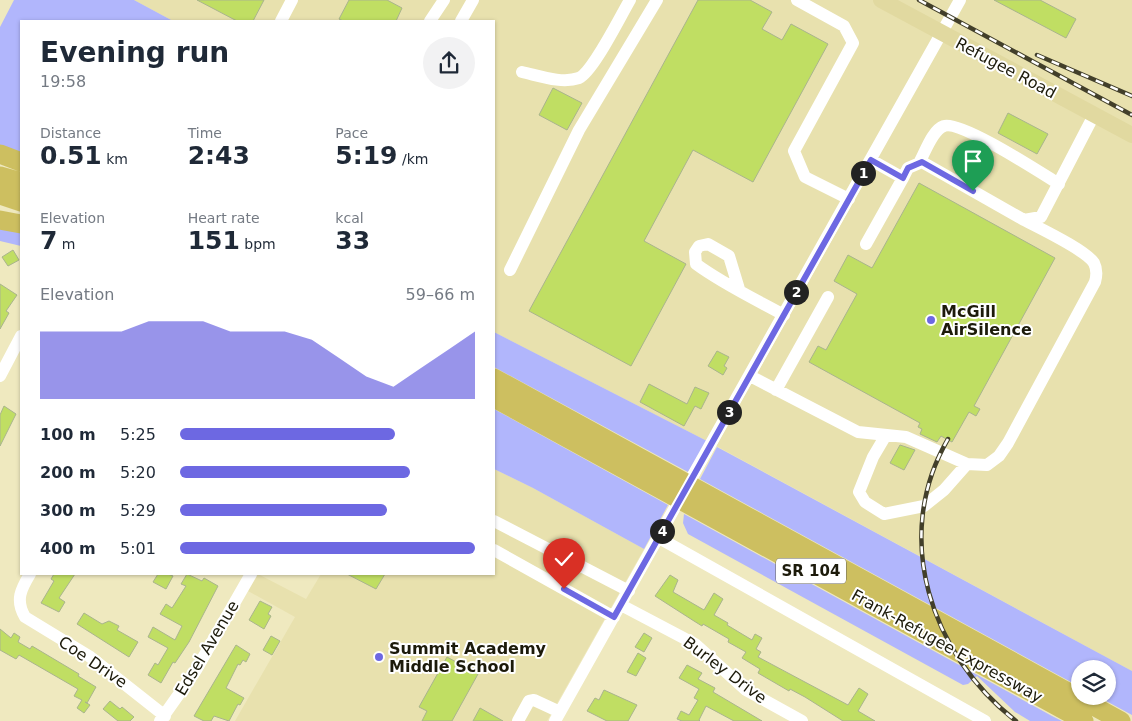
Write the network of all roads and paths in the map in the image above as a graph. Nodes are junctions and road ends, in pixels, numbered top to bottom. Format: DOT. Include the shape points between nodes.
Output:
graph roads {
  1 [pos="292,0"];
  2 [pos="444,0"];
  3 [pos="473,0"];
  4 [pos="630,0"];
  5 [pos="657,0"];
  6 [pos="797,0"];
  7 [pos="881,0"];
  8 [pos="960,0"];
  9 [pos="282,20"];
  10 [pos="431,20"];
  11 [pos="462,20"];
  12 [pos="941,34"];
  13 [pos="522,72"];
  14 [pos="1094,115"];
  15 [pos="1132,135"];
  16 [pos="0,154"];
  17 [pos="871,160"];
  18 [pos="20,162"];
  19 [pos="919,163"];
  20 [pos="0,176"];
  21 [pos="903,178"];
  22 [pos="20,182"];
  23 [pos="1059,184"];
  24 [pos="0,195"];
  25 [pos="849,199"];
  26 [pos="20,202"];
  27 [pos="0,220"];
  28 [pos="1024,220"];
  29 [pos="20,224"];
  30 [pos="866,244"];
  31 [pos="510,270"];
  32 [pos="738,290"];
  33 [pos="828,297"];
  34 [pos="784,315"];
  35 [pos="20,338"];
  36 [pos="0,376"];
  37 [pos="750,376"];
  38 [pos="495,379"];
  39 [pos="776,390"];
  40 [pos="495,398"];
  41 [pos="886,435"];
  42 [pos="967,464"];
  43 [pos="654,475"];
  44 [pos="712,508"];
  45 [pos="495,522"];
  46 [pos="659,538"];
  47 [pos="495,551"];
  48 [pos="29,575"];
  49 [pos="249,577"];
  50 [pos="629,591"];
  51 [pos="621,605"];
  52 [pos="614,617"];
  53 [pos="558,716"];
  54 [pos="163,719"];
  55 [pos="518,721"];
  56 [pos="802,721"];
  57 [pos="985,721"];
  58 [pos="1084,721"];
  59 [pos="1121,721"];
  1 -- 9 [label="street"];
  2 -- 10 [label="street"];
  3 -- 11 [label="street"];
  4 -- 13 [label="street" via="584,76 568,80"];
  5 -- 31 [label="street" via="579,130"];
  6 -- 25 [label="street" via="844,26 853,43 794,151 806,177"];
  7 -- 12 [label="main road, Refugee Road"];
  8 -- 12 [label="street"];
  12 -- 14 [label="main road, Refugee Road"];
  12 -- 17 [label="street"];
  14 -- 15 [label="main road, Refugee Road"];
  14 -- 23 [label="street"];
  16 -- 18 [label="highway"];
  17 -- 21 [label="street"];
  17 -- 25 [label="street"];
  19 -- 21 [label="street" via="908,168"];
  19 -- 23 [label="street" via="935,134 942,126 951,124 969,131"];
  19 -- 28 [label="street"];
  20 -- 22 [label="highway"];
  21 -- 30 [label="street"];
  23 -- 28 [label="street" via="1041,217"];
  24 -- 26 [label="highway"];
  25 -- 34 [label="street"];
  27 -- 29 [label="highway"];
  28 -- 42 [label="street" via="1087,255 1095,265 1095,282 999,456 987,465"];
  32 -- 34 [label="street"];
  33 -- 39 [label="street"];
  34 -- 37 [label="street"];
  35 -- 36 [label="street"];
  37 -- 39 [label="street"];
  37 -- 46 [label="street"];
  38 -- 43 [label="highway, Frank-Refugee Expressway / SR 104"];
  39 -- 41 [label="street" via="858,432"];
  40 -- 43 [label="highway, Frank-Refugee Expressway / SR 104"];
  41 -- 42 [label="street" via="906,437"];
  41 -- 42 [label="street" via="859,492 864,502 884,514 924,506 944,490"];
  43 -- 44 [label="highway, Frank-Refugee Expressway / SR 104"];
  44 -- 58 [label="highway, Frank-Refugee Expressway / SR 104" via="914,628"];
  44 -- 59 [label="highway, Frank-Refugee Expressway / SR 104" via="904,602"];
  45 -- 50 [label="street"];
  46 -- 50 [label="street"];
  46 -- 57 [label="street"];
  47 -- 52 [label="street"];
  48 -- 54 [label="street, Coe Drive" via="21,589 20,608 33,623 89,656"];
  49 -- 54 [label="street, Edsel Avenue" via="196,670"];
  50 -- 51 [label="street"];
  51 -- 52 [label="street"];
  51 -- 56 [label="street, Burley Drive" via="694,644 746,690"];
  52 -- 53 [label="street"];
  53 -- 55 [label="street" via="534,700 529,701"];
}
